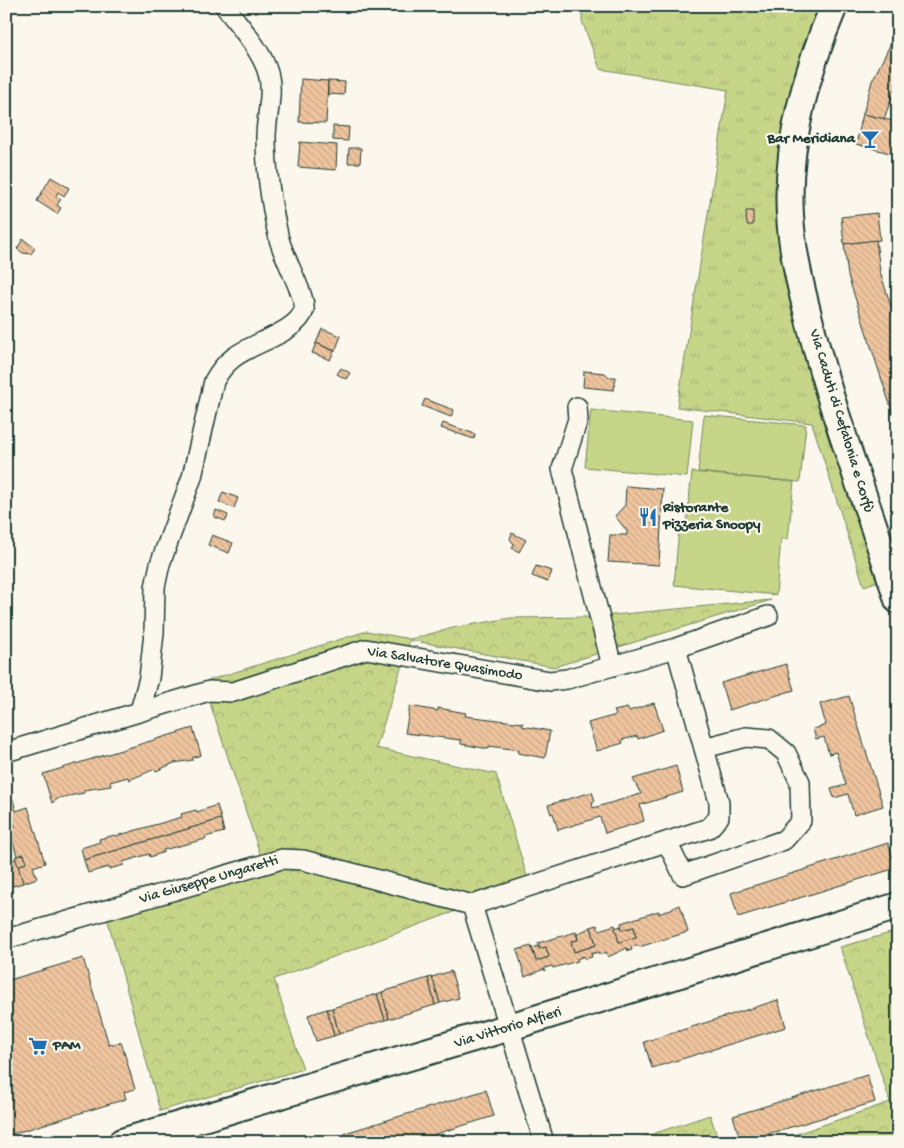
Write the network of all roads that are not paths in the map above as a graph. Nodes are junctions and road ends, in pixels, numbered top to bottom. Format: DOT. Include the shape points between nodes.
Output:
graph roads {
  1 [pos="224,6"];
  2 [pos="834,6"];
  3 [pos="576,407"];
  4 [pos="898,600"];
  5 [pos="768,616"];
  6 [pos="676,648"];
  7 [pos="612,666"];
  8 [pos="140,711"];
  9 [pos="704,748"];
  10 [pos="6,752"];
  11 [pos="667,842"];
  12 [pos="472,905"];
  13 [pos="896,908"];
  14 [pos="6,939"];
  15 [pos="510,1027"];
  16 [pos="122,1142"];
  17 [pos="544,1142"];
  1 -- 8 [label="street" via="260,56 268,73 266,136 269,193 281,248 304,297 305,308 295,324 233,357 214,381 192,477 160,564 155,587 149,678"];
  2 -- 4 [label="street, Via Caduti di Cefalonia e Corfù" via="820,40 798,122 790,215 798,274 822,372"];
  3 -- 7 [label="street" via="578,419 562,469"];
  5 -- 6 [label="street, Via Salvatore Quasimodo"];
  6 -- 7 [label="street, Via Salvatore Quasimodo"];
  6 -- 9 [label="street"];
  7 -- 8 [label="street, Via Salvatore Quasimodo" via="550,681 366,649 233,692 209,692"];
  8 -- 10 [label="street, Via Salvatore Quasimodo"];
  9 -- 11 [label="street" via="719,802 719,817 709,828"];
  9 -- 11 [label="street" via="746,738 769,739 786,753 800,782 801,821 784,840 683,875"];
  11 -- 12 [label="street"];
  12 -- 14 [label="street, Via Giuseppe Ungaretti" via="303,860 282,859"];
  12 -- 15 [label="street"];
  13 -- 15 [label="street, Via Vittorio Alfieri"];
  15 -- 16 [label="street, Via Vittorio Alfieri"];
  15 -- 17 [label="street"];
}
